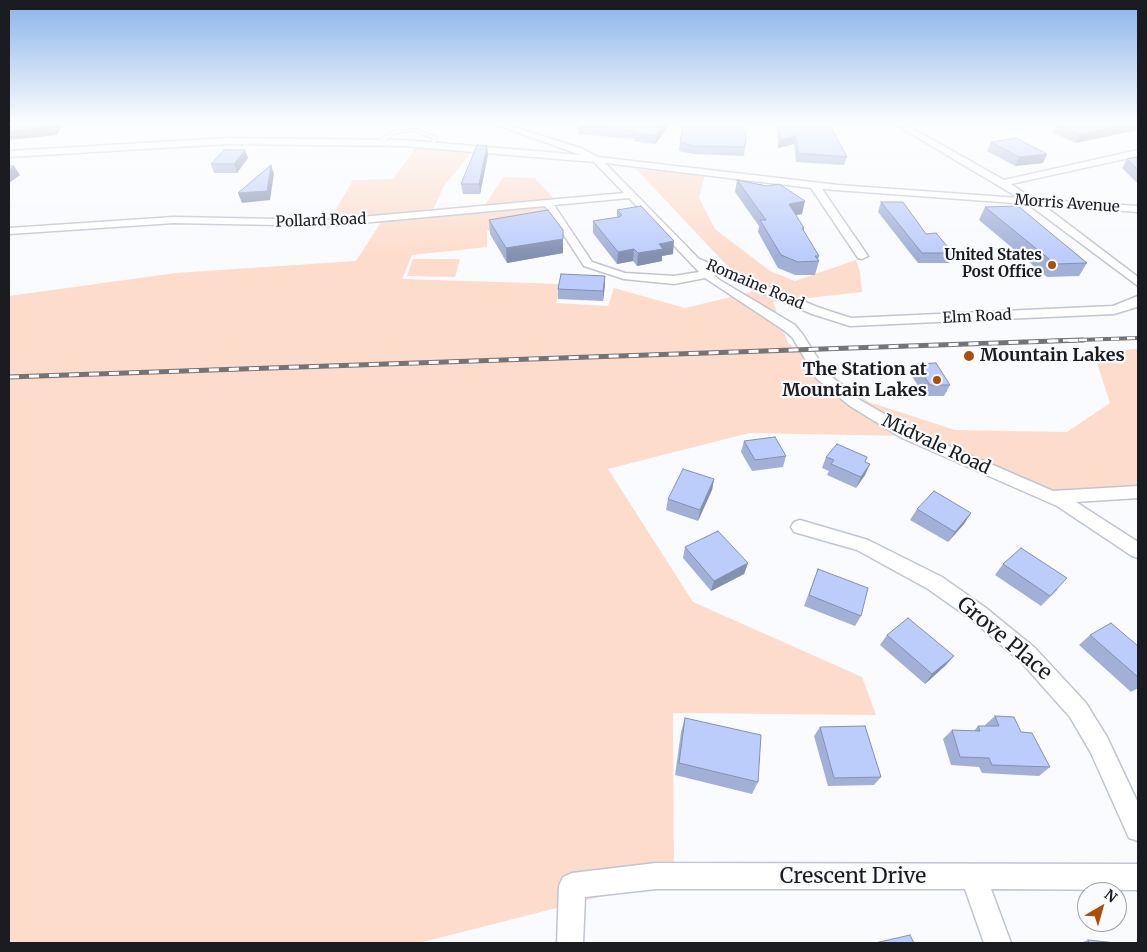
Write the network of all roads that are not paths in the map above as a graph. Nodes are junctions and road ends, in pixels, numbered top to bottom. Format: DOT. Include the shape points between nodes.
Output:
graph roads {
  1 [pos="605,167"];
  2 [pos="659,167"];
  3 [pos="975,167"];
  4 [pos="1073,167"];
  5 [pos="1003,183"];
  6 [pos="815,186"];
  7 [pos="633,195"];
  8 [pos="1029,201"];
  9 [pos="548,203"];
  10 [pos="1138,209"];
  11 [pos="9,231"];
  12 [pos="862,256"];
  13 [pos="695,259"];
  14 [pos="708,274"];
  15 [pos="1138,282"];
  16 [pos="1138,300"];
  17 [pos="816,312"];
  18 [pos="1138,492"];
  19 [pos="1052,497"];
  20 [pos="800,527"];
  21 [pos="1138,551"];
  22 [pos="1138,829"];
  23 [pos="974,877"];
  24 [pos="1138,877"];
  25 [pos="570,943"];
  26 [pos="997,943"];
  1 -- 7 [label="street, Midvale Road"];
  2 -- 6 [label="street, Morris Avenue"];
  3 -- 5 [label="street"];
  4 -- 5 [label="street"];
  5 -- 8 [label="street"];
  6 -- 8 [label="street, Morris Avenue"];
  6 -- 12 [label="street"];
  7 -- 9 [label="street, Pollard Road"];
  7 -- 13 [label="street, Midvale Road"];
  8 -- 10 [label="street, Morris Avenue"];
  8 -- 15 [label="street"];
  9 -- 11 [label="street, Pollard Road" via="329,223 174,220"];
  9 -- 14 [label="street, Romaine Road" via="588,264 624,276 657,279 674,280"];
  13 -- 14 [label="street, Midvale Road"];
  13 -- 17 [label="street, Romaine Road"];
  14 -- 19 [label="street, Midvale Road" via="730,292 790,328 822,376 878,419"];
  16 -- 17 [label="street, Elm Road" via="1114,310 870,322 840,320"];
  18 -- 19 [label="street"];
  19 -- 21 [label="street, Midvale Road"];
  20 -- 22 [label="street, Grove Place" via="862,545 935,583 1028,655 1078,710 1099,745"];
  23 -- 24 [label="street, Crescent Drive"];
  23 -- 25 [label="street, Crescent Drive" via="656,876 572,886"];
  23 -- 26 [label="street"];
}
